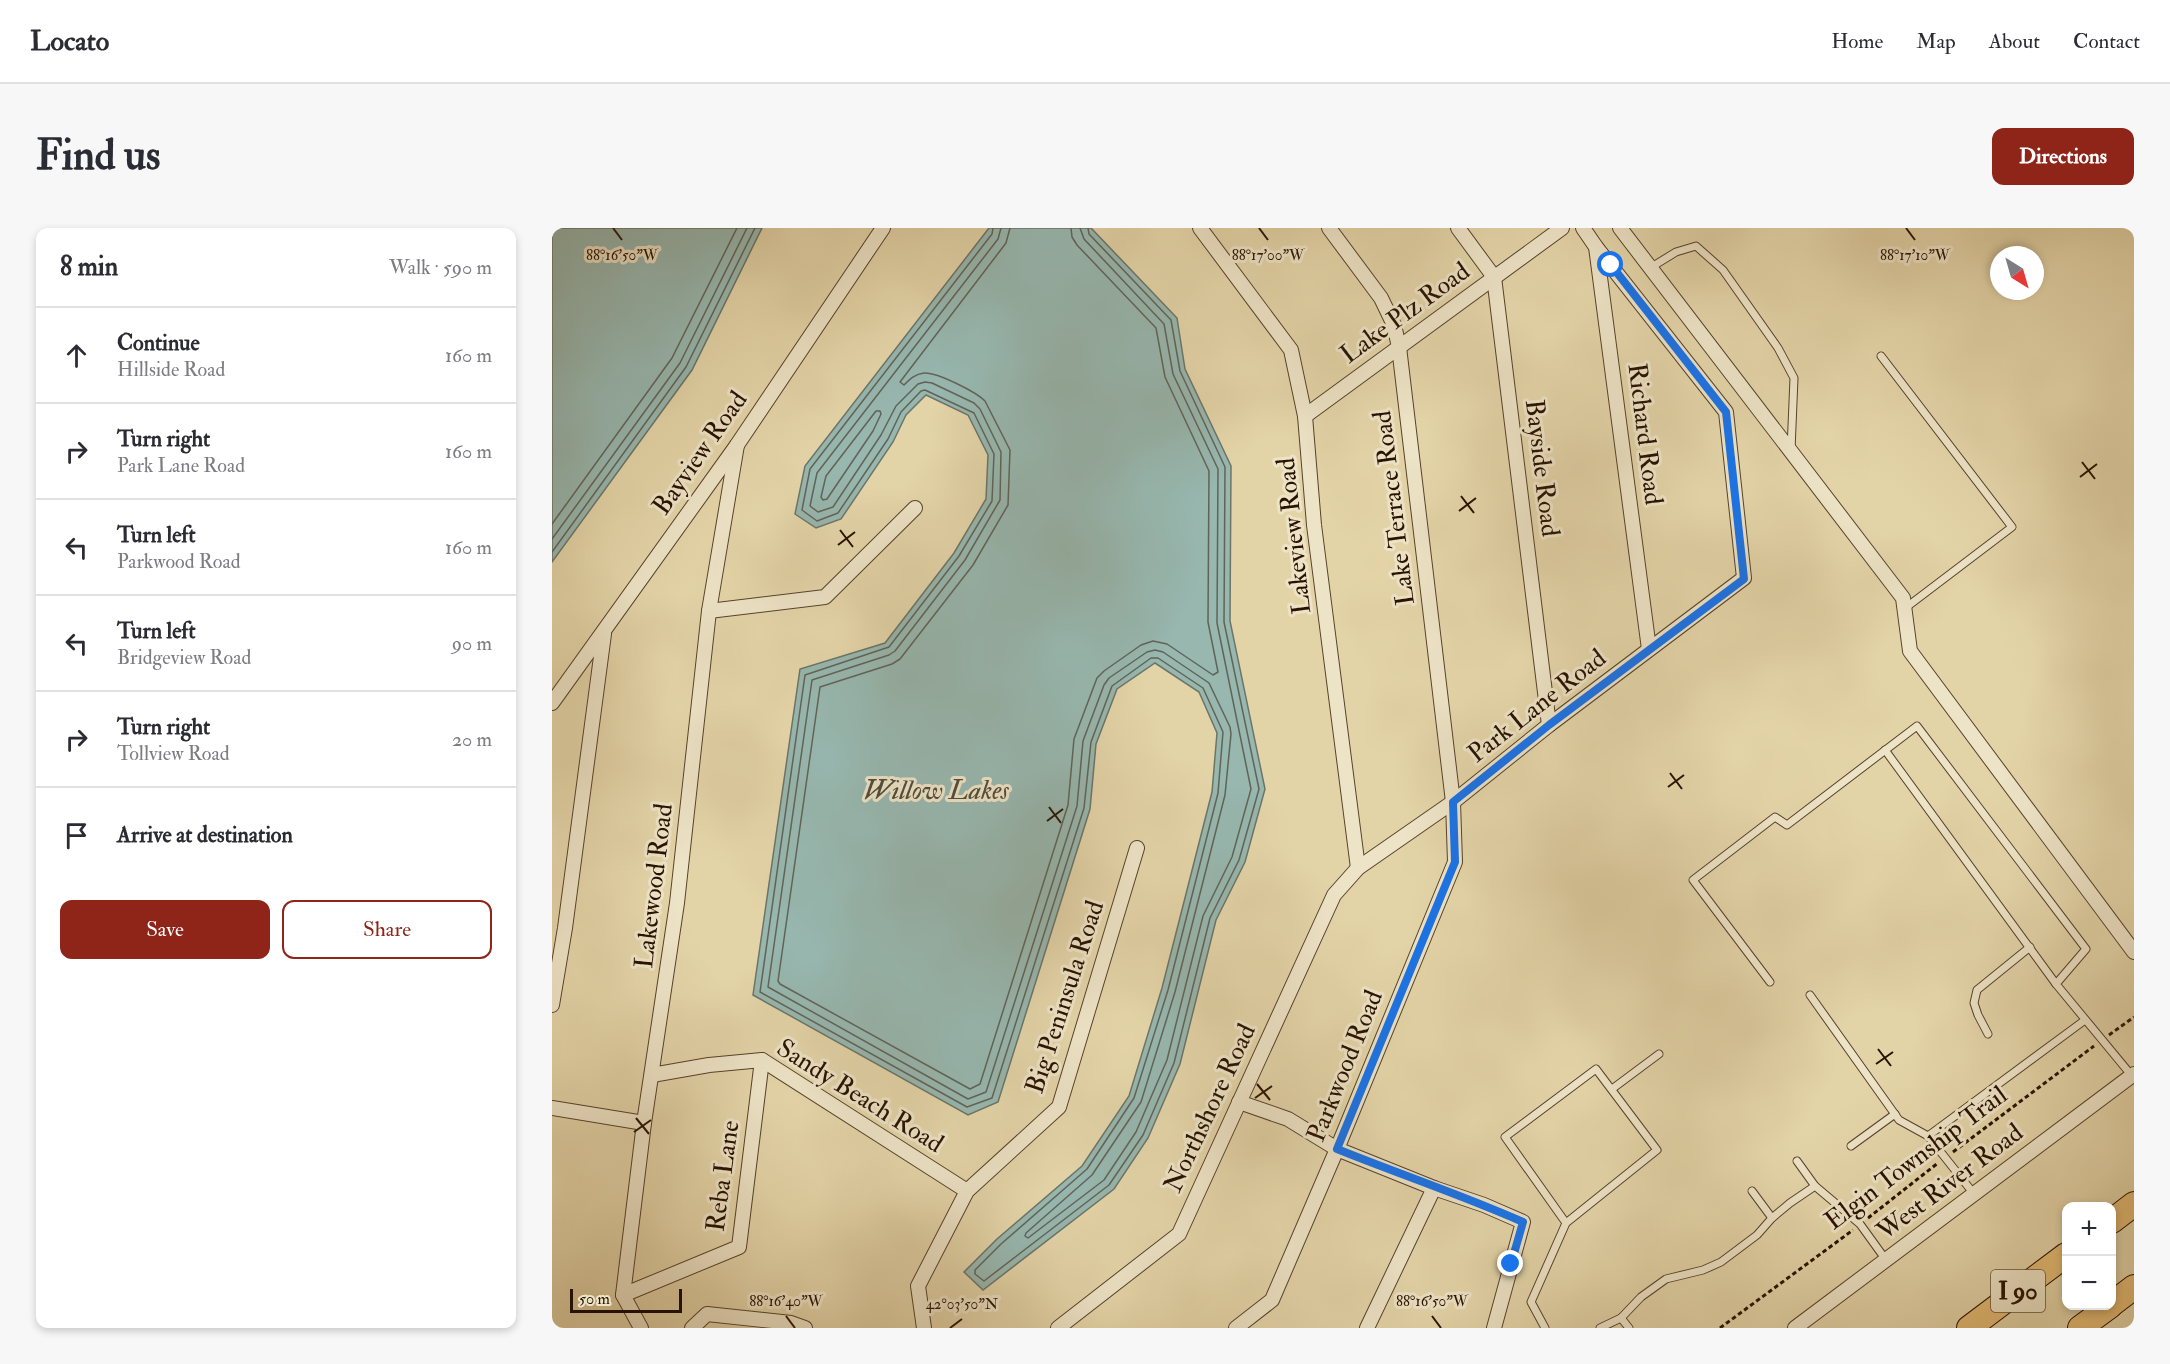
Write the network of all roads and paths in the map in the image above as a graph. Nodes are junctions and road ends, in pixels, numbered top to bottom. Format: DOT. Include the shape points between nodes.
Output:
graph roads {
  1 [pos="884,228"];
  2 [pos="1200,228"];
  3 [pos="1329,228"];
  4 [pos="1458,228"];
  5 [pos="1562,228"];
  6 [pos="1583,228"];
  7 [pos="1620,228"];
  8 [pos="1596,247"];
  9 [pos="1650,268"];
  10 [pos="1494,277"];
  11 [pos="1399,347"];
  12 [pos="1881,356"];
  13 [pos="1305,416"];
  14 [pos="736,445"];
  15 [pos="1791,452"];
  16 [pos="915,508"];
  17 [pos="1904,609"];
  18 [pos="709,611"];
  19 [pos="604,632"];
  20 [pos="1649,650"];
  21 [pos="552,703"];
  22 [pos="1549,725"];
  23 [pos="1885,750"];
  24 [pos="1453,802"];
  25 [pos="1137,848"];
  26 [pos="1358,868"];
  27 [pos="2030,947"];
  28 [pos="2134,952"];
  29 [pos="1770,982"];
  30 [pos="2056,984"];
  31 [pos="1810,995"];
  32 [pos="552,1005"];
  33 [pos="2134,1017"];
  34 [pos="2085,1020"];
  35 [pos="1988,1034"];
  36 [pos="2101,1040"];
  37 [pos="1659,1054"];
  38 [pos="762,1060"];
  39 [pos="652,1075"];
  40 [pos="2133,1075"];
  41 [pos="1612,1089"];
  42 [pos="1239,1102"];
  43 [pos="552,1108"];
  44 [pos="1895,1114"];
  45 [pos="644,1123"];
  46 [pos="1928,1136"];
  47 [pos="1851,1146"];
  48 [pos="1337,1149"];
  49 [pos="1945,1158"];
  50 [pos="1797,1161"];
  51 [pos="1815,1186"];
  52 [pos="1434,1188"];
  53 [pos="967,1191"];
  54 [pos="1752,1191"];
  55 [pos="1974,1194"];
  56 [pos="2134,1204"];
  57 [pos="1772,1218"];
  58 [pos="2116,1218"];
  59 [pos="1566,1223"];
  60 [pos="1860,1224"];
  61 [pos="2066,1256"];
  62 [pos="1886,1260"];
  63 [pos="2134,1287"];
  64 [pos="623,1294"];
  65 [pos="2116,1301"];
  66 [pos="2104,1310"];
  67 [pos="1621,1318"];
  68 [pos="641,1328"];
  69 [pos="692,1328"];
  70 [pos="805,1328"];
  71 [pos="924,1328"];
  72 [pos="1058,1328"];
  73 [pos="1236,1328"];
  74 [pos="1367,1328"];
  75 [pos="1494,1328"];
  76 [pos="1545,1328"];
  77 [pos="1600,1328"];
  78 [pos="1629,1328"];
  79 [pos="1720,1328"];
  80 [pos="1795,1328"];
  81 [pos="1969,1328"];
  82 [pos="2080,1328"];
  1 -- 14 [label="street, Bayview Road"];
  2 -- 13 [label="street, Lakeview Road" via="1291,350"];
  3 -- 11 [label="street, Lake Terrace Road" via="1381,298"];
  4 -- 10 [label="street, Bayside Road"];
  5 -- 10 [label="street, Lake Plz Road"];
  6 -- 8 [label="street, Richard Road"];
  7 -- 9 [label="street"];
  8 -- 20 [label="street, Richard Road"];
  8 -- 20 [label="street, Park Lane Road" via="1726,412 1744,579"];
  9 -- 15 [label="street"];
  9 -- 15 [label="lane" via="1676,252 1696,246 1723,270 1779,348 1794,378"];
  10 -- 11 [label="street, Lake Plz Road"];
  10 -- 22 [label="street, Bayside Road"];
  11 -- 13 [label="street, Lake Plz Road"];
  11 -- 24 [label="street, Lake Terrace Road"];
  12 -- 17 [label="lane" via="2012,527"];
  13 -- 26 [label="street, Lakeview Road" via="1314,525"];
  14 -- 18 [label="street, Lakewood Road"];
  14 -- 19 [label="street, Bayview Road"];
  15 -- 17 [label="street" via="1903,598"];
  16 -- 18 [label="street" via="825,597"];
  17 -- 28 [label="street" via="1910,651"];
  18 -- 39 [label="street, Lakewood Road" via="677,903"];
  19 -- 21 [label="street, Bayview Road"];
  19 -- 32 [label="street"];
  20 -- 22 [label="street, Park Lane Road"];
  22 -- 24 [label="street, Park Lane Road"];
  23 -- 27 [label="lane"];
  23 -- 29 [label="lane" via="1787,825 1775,817 1693,880"];
  23 -- 30 [label="lane" via="1917,726 2086,949"];
  24 -- 26 [label="street, Park Lane Road"];
  24 -- 48 [label="street, Parkwood Road" via="1455,862"];
  25 -- 53 [label="street, Big Peninsula Road" via="1059,1107"];
  26 -- 42 [label="street, Northshore Road" via="1334,895"];
  27 -- 30 [label="lane"];
  27 -- 35 [label="lane" via="1977,990 1974,1003"];
  30 -- 34 [label="lane"];
  31 -- 44 [label="lane"];
  33 -- 36 [label="path, Elgin Township Trail"];
  34 -- 36 [label="lane"];
  34 -- 46 [label="lane"];
  36 -- 40 [label="lane"];
  36 -- 49 [label="path, Elgin Township Trail"];
  37 -- 41 [label="lane"];
  38 -- 39 [label="street, Sandy Beach Road"];
  38 -- 53 [label="street, Sandy Beach Road"];
  38 -- 64 [label="street, Reba Lane" via="739,1247"];
  39 -- 45 [label="street, Lakewood Road"];
  40 -- 55 [label="street, West River Road"];
  41 -- 59 [label="lane" via="1657,1150"];
  41 -- 59 [label="lane" via="1596,1069 1505,1137"];
  42 -- 48 [label="street" via="1288,1119"];
  42 -- 72 [label="street, Northshore Road" via="1179,1234"];
  43 -- 45 [label="street"];
  44 -- 46 [label="lane"];
  44 -- 47 [label="lane"];
  45 -- 64 [label="street, Lakewood Road"];
  46 -- 49 [label="lane"];
  48 -- 52 [label="street"];
  48 -- 73 [label="street, Parkwood Road" via="1272,1300"];
  49 -- 55 [label="lane"];
  49 -- 60 [label="path, Elgin Township Trail"];
  50 -- 51 [label="lane"];
  51 -- 57 [label="lane"];
  51 -- 60 [label="lane"];
  52 -- 74 [label="street"];
  52 -- 75 [label="street" via="1523,1222"];
  53 -- 71 [label="street, Big Peninsula Road" via="918,1286"];
  54 -- 57 [label="lane"];
  55 -- 62 [label="street, West River Road"];
  56 -- 58 [label="highway"];
  57 -- 67 [label="lane" via="1757,1235 1721,1262 1666,1279"];
  59 -- 76 [label="lane" via="1531,1302"];
  60 -- 62 [label="lane"];
  60 -- 79 [label="path, Elgin Township Trail"];
  61 -- 81 [label="highway, I 90"];
  62 -- 80 [label="street, West River Road"];
  63 -- 65 [label="highway"];
  64 -- 68 [label="street"];
  66 -- 82 [label="highway"];
  67 -- 77 [label="lane"];
  67 -- 78 [label="lane"];
  69 -- 70 [label="street" via="707,1314"];
}
